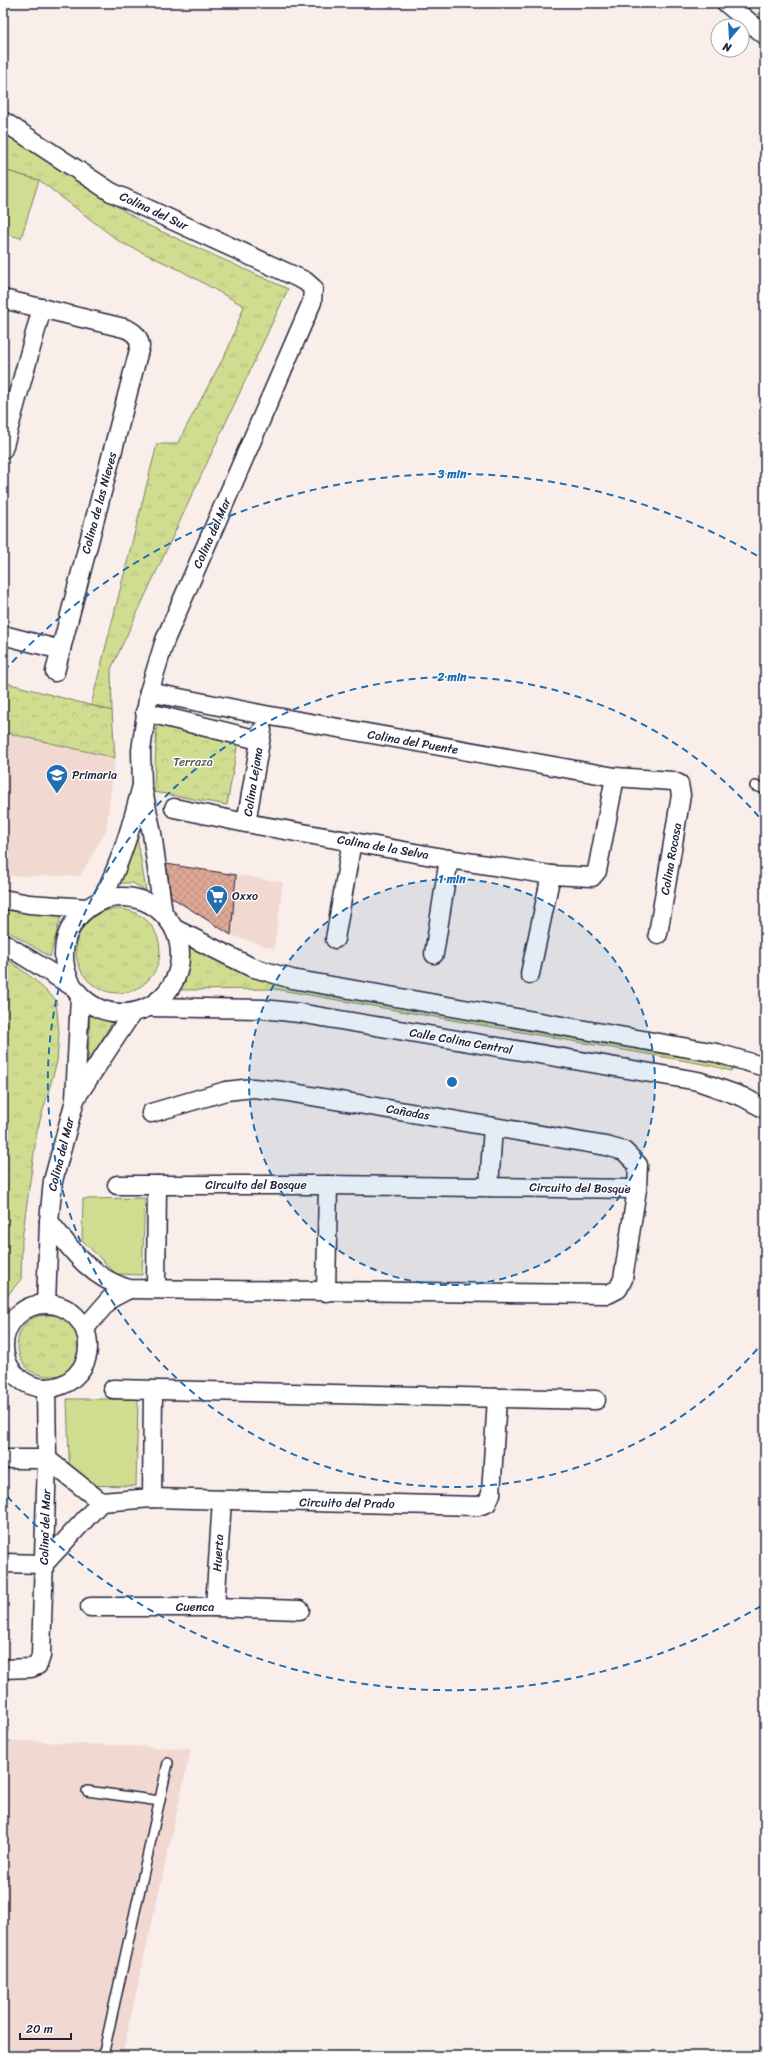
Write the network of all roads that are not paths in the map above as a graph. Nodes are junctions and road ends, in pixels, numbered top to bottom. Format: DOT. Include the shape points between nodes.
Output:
graph roads {
  1 [pos="726,3"];
  2 [pos="765,35"];
  3 [pos="3,121"];
  4 [pos="313,288"];
  5 [pos="3,299"];
  6 [pos="42,308"];
  7 [pos="3,449"];
  8 [pos="3,635"];
  9 [pos="61,650"];
  10 [pos="55,672"];
  11 [pos="149,692"];
  12 [pos="145,712"];
  13 [pos="265,715"];
  14 [pos="259,740"];
  15 [pos="615,777"];
  16 [pos="679,784"];
  17 [pos="142,786"];
  18 [pos="755,786"];
  19 [pos="765,789"];
  20 [pos="174,808"];
  21 [pos="246,823"];
  22 [pos="352,841"];
  23 [pos="449,859"];
  24 [pos="551,875"];
  25 [pos="3,899"];
  26 [pos="94,904"];
  27 [pos="163,913"];
  28 [pos="175,929"];
  29 [pos="658,934"];
  30 [pos="335,939"];
  31 [pos="3,943"];
  32 [pos="434,954"];
  33 [pos="530,974"];
  34 [pos="76,991"];
  35 [pos="150,1007"];
  36 [pos="132,1013"];
  37 [pos="765,1067"];
  38 [pos="75,1100"];
  39 [pos="765,1109"];
  40 [pos="151,1113"];
  41 [pos="493,1127"];
  42 [pos="157,1185"];
  43 [pos="328,1185"];
  44 [pos="116,1186"];
  45 [pos="489,1187"];
  46 [pos="637,1189"];
  47 [pos="49,1221"];
  48 [pos="129,1289"];
  49 [pos="156,1289"];
  50 [pos="326,1292"];
  51 [pos="46,1304"];
  52 [pos="84,1328"];
  53 [pos="4,1340"];
  54 [pos="46,1388"];
  55 [pos="113,1389"];
  56 [pos="153,1391"];
  57 [pos="497,1398"];
  58 [pos="596,1400"];
  59 [pos="3,1459"];
  60 [pos="47,1459"];
  61 [pos="152,1498"];
  62 [pos="222,1500"];
  63 [pos="102,1502"];
  64 [pos="3,1563"];
  65 [pos="44,1564"];
  66 [pos="90,1607"];
  67 [pos="215,1607"];
  68 [pos="300,1610"];
  69 [pos="3,1669"];
  70 [pos="168,1763"];
  71 [pos="87,1791"];
  72 [pos="160,1801"];
  73 [pos="103,2056"];
  1 -- 2 [label="street"];
  3 -- 4 [label="street, Colina del Sur" via="111,192 305,280"];
  4 -- 11 [label="street, Colina del Mar" via="312,302 165,640"];
  5 -- 6 [label="street"];
  6 -- 7 [label="street"];
  6 -- 9 [label="street, Colina de las Nieves" via="124,328 136,335 140,346"];
  8 -- 9 [label="street"];
  9 -- 10 [label="street, Colina de las Nieves"];
  11 -- 12 [label="street, Colina del Mar"];
  11 -- 13 [label="street, Colina del Puente"];
  12 -- 14 [label="street"];
  12 -- 17 [label="street, Colina del Mar" via="141,751"];
  13 -- 14 [label="street, Colina Lejana"];
  13 -- 15 [label="street, Colina del Puente"];
  14 -- 21 [label="street, Colina Lejana"];
  15 -- 16 [label="street, Colina del Puente" via="672,781"];
  15 -- 24 [label="street, Colina de la Selva" via="597,871 592,877"];
  16 -- 29 [label="street, Colina Rocosa" via="682,795"];
  17 -- 26 [label="street, Colina del Mar" via="128,839 112,878"];
  17 -- 27 [label="street, Colina del Mar" via="152,833"];
  18 -- 19 [label="lane"];
  20 -- 21 [label="street, Colina de la Selva"];
  21 -- 22 [label="street, Colina de la Selva"];
  22 -- 23 [label="street, Colina de la Selva"];
  22 -- 30 [label="street"];
  23 -- 24 [label="street, Colina de la Selva"];
  23 -- 32 [label="street"];
  24 -- 33 [label="street"];
  25 -- 26 [label="street" via="29,904"];
  26 -- 27 [label="street" via="123,896 145,901"];
  26 -- 34 [label="street" via="75,921 66,936 65,970"];
  27 -- 28 [label="street"];
  28 -- 35 [label="street" via="181,946 176,982 165,996"];
  28 -- 37 [label="street" via="251,966 292,980 717,1052"];
  31 -- 34 [label="street"];
  34 -- 36 [label="street" via="95,1008 113,1013"];
  34 -- 38 [label="street, Colina del Mar"];
  35 -- 36 [label="street"];
  35 -- 39 [label="street, Calle Colina Central" via="263,1009 298,1013 698,1081 743,1097"];
  36 -- 38 [label="street, Colina del Mar"];
  38 -- 47 [label="street, Colina del Mar" via="53,1181"];
  40 -- 41 [label="street, Cañadas" via="226,1091 253,1088"];
  41 -- 45 [label="street"];
  41 -- 46 [label="street, Cañadas" via="624,1151 638,1165"];
  42 -- 43 [label="street, Circuito del Bosque"];
  42 -- 44 [label="street, Circuito del Bosque"];
  42 -- 49 [label="street"];
  43 -- 45 [label="street, Circuito del Bosque"];
  43 -- 50 [label="street"];
  45 -- 46 [label="street, Circuito del Bosque"];
  46 -- 50 [label="street, Circuito del Bosque" via="623,1279 618,1289 608,1294"];
  47 -- 48 [label="street, Circuito del Bosque" via="74,1253 94,1272 112,1284"];
  47 -- 51 [label="street, Colina del Mar"];
  48 -- 49 [label="street, Circuito del Bosque"];
  48 -- 52 [label="street, Circuito del Bosque" via="110,1299"];
  49 -- 50 [label="street, Circuito del Bosque"];
  51 -- 52 [label="street" via="69,1311 78,1318"];
  51 -- 53 [label="street" via="23,1311 14,1319"];
  52 -- 54 [label="street" via="88,1340 85,1364 69,1381"];
  53 -- 54 [label="street" via="4,1352 14,1374 34,1386"];
  54 -- 60 [label="street, Colina del Mar"];
  55 -- 56 [label="street"];
  56 -- 57 [label="street"];
  56 -- 61 [label="street"];
  57 -- 58 [label="street"];
  57 -- 62 [label="street, Circuito del Prado" via="491,1494 486,1503 478,1506"];
  59 -- 60 [label="street"];
  60 -- 63 [label="street"];
  60 -- 65 [label="street, Colina del Mar"];
  61 -- 62 [label="street, Circuito del Prado"];
  61 -- 63 [label="street, Circuito del Prado"];
  62 -- 67 [label="street, Huerta"];
  63 -- 65 [label="street"];
  64 -- 65 [label="street"];
  65 -- 69 [label="street, Colina del Mar" via="41,1656 38,1665 31,1668"];
  66 -- 67 [label="street, Cuenca"];
  67 -- 68 [label="street, Cuenca"];
  70 -- 72 [label="lane"];
  71 -- 72 [label="lane"];
  72 -- 73 [label="lane"];
}
